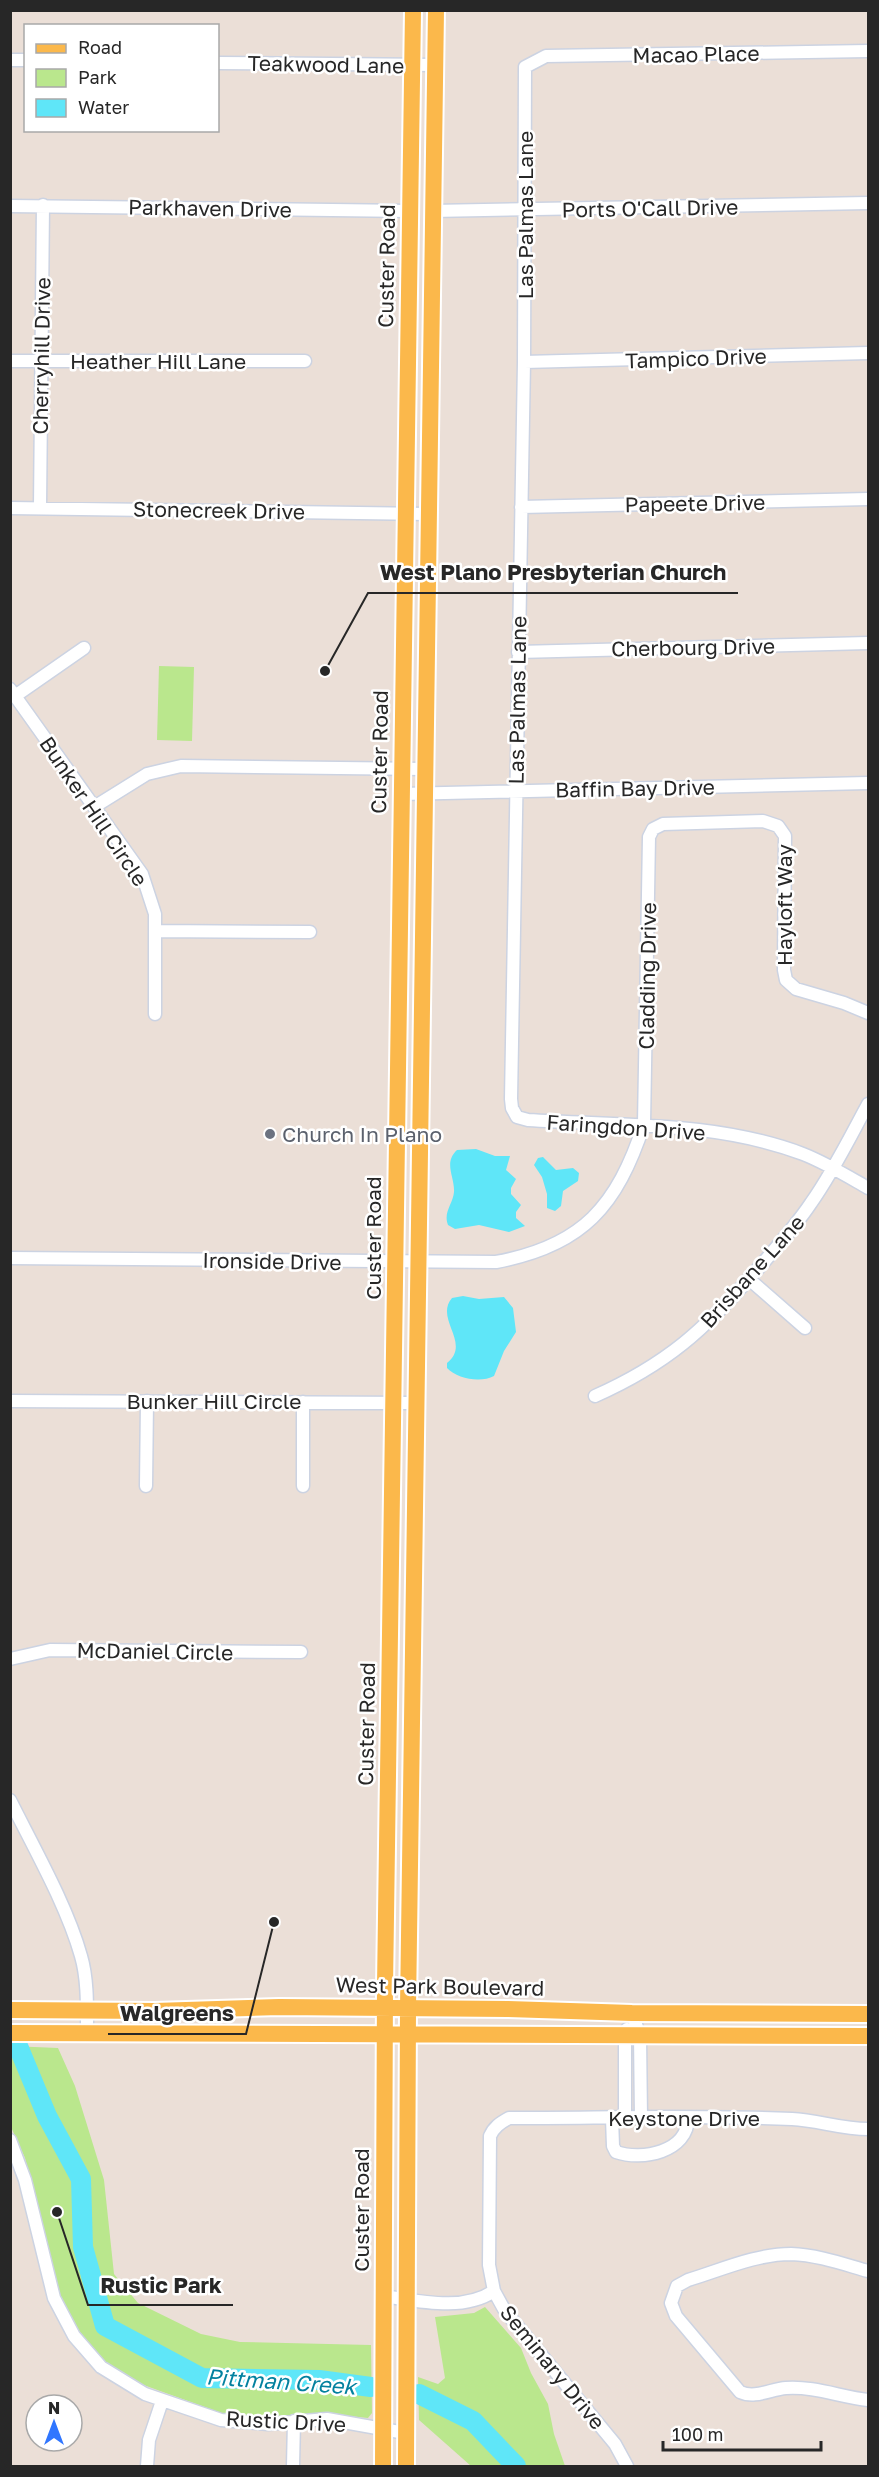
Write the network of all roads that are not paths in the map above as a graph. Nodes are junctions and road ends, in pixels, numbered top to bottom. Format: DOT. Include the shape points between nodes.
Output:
graph roads {
  1 [pos="413,10"];
  2 [pos="436,10"];
  3 [pos="868,51"];
  4 [pos="219,63"];
  5 [pos="412,65"];
  6 [pos="435,65"];
  7 [pos="525,67"];
  8 [pos="868,202"];
  9 [pos="43,205"];
  10 [pos="10,206"];
  11 [pos="410,211"];
  12 [pos="432,211"];
  13 [pos="525,211"];
  14 [pos="868,353"];
  15 [pos="10,361"];
  16 [pos="42,361"];
  17 [pos="305,361"];
  18 [pos="524,362"];
  19 [pos="868,498"];
  20 [pos="40,507"];
  21 [pos="521,507"];
  22 [pos="10,508"];
  23 [pos="405,514"];
  24 [pos="428,514"];
  25 [pos="868,643"];
  26 [pos="84,648"];
  27 [pos="518,652"];
  28 [pos="13,692"];
  29 [pos="402,769"];
  30 [pos="425,769"];
  31 [pos="868,783"];
  32 [pos="515,792"];
  33 [pos="401,794"];
  34 [pos="424,794"];
  35 [pos="94,807"];
  36 [pos="778,826"];
  37 [pos="155,931"];
  38 [pos="310,932"];
  39 [pos="868,1013"];
  40 [pos="155,1014"];
  41 [pos="868,1104"];
  42 [pos="517,1117"];
  43 [pos="644,1124"];
  44 [pos="832,1168"];
  45 [pos="868,1188"];
  46 [pos="10,1258"];
  47 [pos="396,1262"];
  48 [pos="420,1262"];
  49 [pos="749,1279"];
  50 [pos="805,1328"];
  51 [pos="595,1396"];
  52 [pos="10,1401"];
  53 [pos="147,1401"];
  54 [pos="303,1402"];
  55 [pos="394,1403"];
  56 [pos="417,1403"];
  57 [pos="146,1486"];
  58 [pos="303,1486"];
  59 [pos="302,1652"];
  60 [pos="10,1659"];
  61 [pos="10,1800"];
  62 [pos="385,2008"];
  63 [pos="408,2008"];
  64 [pos="10,2010"];
  65 [pos="201,2010"];
  66 [pos="87,2011"];
  67 [pos="632,2013"];
  68 [pos="866,2014"];
  69 [pos="10,2033"];
  70 [pos="87,2034"];
  71 [pos="201,2034"];
  72 [pos="385,2035"];
  73 [pos="407,2035"];
  74 [pos="633,2036"];
  75 [pos="866,2036"];
  76 [pos="619,2118"];
  77 [pos="641,2118"];
  78 [pos="688,2118"];
  79 [pos="499,2123"];
  80 [pos="868,2129"];
  81 [pos="10,2140"];
  82 [pos="868,2271"];
  83 [pos="494,2291"];
  84 [pos="383,2296"];
  85 [pos="405,2299"];
  86 [pos="868,2400"];
  87 [pos="162,2401"];
  88 [pos="294,2421"];
  89 [pos="384,2430"];
  90 [pos="405,2433"];
  91 [pos="147,2466"];
  92 [pos="293,2466"];
  93 [pos="383,2466"];
  94 [pos="406,2466"];
  95 [pos="627,2466"];
  1 -- 5 [label="main road, Custer Road"];
  2 -- 6 [label="main road"];
  3 -- 7 [label="street, Macao Place" via="546,56"];
  4 -- 5 [label="street, Teakwood Lane"];
  5 -- 6 [label="street, Teakwood Lane"];
  5 -- 11 [label="main road, Custer Road"];
  6 -- 12 [label="main road"];
  7 -- 13 [label="street, Las Palmas Lane"];
  8 -- 13 [label="street, Ports O'Call Drive"];
  9 -- 10 [label="street, Parkhaven Drive"];
  9 -- 11 [label="street, Parkhaven Drive"];
  9 -- 16 [label="street, Cherryhill Drive"];
  11 -- 12 [label="main road"];
  11 -- 23 [label="main road, Custer Road"];
  12 -- 13 [label="street, Ports O'Call Drive"];
  12 -- 24 [label="main road"];
  13 -- 18 [label="street, Las Palmas Lane"];
  14 -- 18 [label="street, Tampico Drive"];
  15 -- 16 [label="street, Heather Hill Lane"];
  16 -- 17 [label="street, Heather Hill Lane"];
  16 -- 20 [label="street, Cherryhill Drive"];
  18 -- 21 [label="street, Las Palmas Lane"];
  19 -- 21 [label="street, Papeete Drive"];
  20 -- 22 [label="street, Stonecreek Drive"];
  20 -- 23 [label="street, Stonecreek Drive"];
  21 -- 27 [label="street, Las Palmas Lane"];
  23 -- 24 [label="street, Stonecreek Drive"];
  23 -- 29 [label="main road, Custer Road"];
  24 -- 30 [label="main road"];
  25 -- 27 [label="street, Cherbourg Drive"];
  26 -- 28 [label="street"];
  27 -- 32 [label="street, Las Palmas Lane"];
  28 -- 35 [label="street, Bunker Hill Circle"];
  29 -- 30 [label="street"];
  29 -- 33 [label="main road, Custer Road"];
  29 -- 35 [label="street" via="181,766 147,774"];
  30 -- 34 [label="main road"];
  31 -- 32 [label="street, Baffin Bay Drive"];
  32 -- 34 [label="street, Baffin Bay Drive"];
  32 -- 42 [label="street, Las Palmas Lane" via="511,1099"];
  33 -- 34 [label="street, Baffin Bay Drive"];
  33 -- 47 [label="main road, Custer Road"];
  34 -- 48 [label="main road"];
  35 -- 37 [label="street, Bunker Hill Circle" via="142,874 155,914"];
  36 -- 39 [label="street, Hayloft Way" via="785,836 784,970 789,984"];
  36 -- 43 [label="street, Cladding Drive" via="763,821 669,823 653,829"];
  37 -- 38 [label="street"];
  37 -- 40 [label="street, Bunker Hill Circle"];
  41 -- 44 [label="street, Brisbane Lane"];
  42 -- 43 [label="street, Faringdon Drive"];
  43 -- 44 [label="street, Faringdon Drive" via="756,1140"];
  43 -- 48 [label="street, Ironside Drive" via="630,1164 610,1198 588,1222 561,1241 536,1253 496,1262"];
  44 -- 45 [label="street, Faringdon Drive"];
  44 -- 49 [label="street, Brisbane Lane" via="807,1210"];
  46 -- 47 [label="street, Ironside Drive"];
  47 -- 48 [label="street, Ironside Drive"];
  47 -- 55 [label="main road, Custer Road"];
  48 -- 56 [label="main road"];
  49 -- 50 [label="street"];
  49 -- 51 [label="street, Brisbane Lane" via="683,1345 631,1380"];
  52 -- 53 [label="street, Bunker Hill Circle"];
  53 -- 54 [label="street, Bunker Hill Circle"];
  53 -- 57 [label="street"];
  54 -- 55 [label="street, Bunker Hill Circle"];
  54 -- 58 [label="street"];
  55 -- 56 [label="street, Bunker Hill Circle"];
  55 -- 62 [label="main road, Custer Road"];
  56 -- 63 [label="main road"];
  59 -- 60 [label="street, McDaniel Circle" via="50,1650"];
  61 -- 66 [label="street" via="72,1928 82,1957"];
  62 -- 63 [label="main road, West Park Boulevard"];
  62 -- 65 [label="main road, West Park Boulevard"];
  62 -- 72 [label="main road, Custer Road"];
  63 -- 67 [label="main road, West Park Boulevard"];
  63 -- 73 [label="main road"];
  64 -- 66 [label="main road, West Park Boulevard"];
  65 -- 66 [label="main road, West Park Boulevard"];
  65 -- 71 [label="main road"];
  66 -- 70 [label="street"];
  67 -- 68 [label="main road, West Park Boulevard"];
  67 -- 74 [label="street"];
  68 -- 75 [label="main road"];
  69 -- 70 [label="main road"];
  70 -- 71 [label="main road"];
  71 -- 72 [label="main road"];
  72 -- 73 [label="main road"];
  72 -- 84 [label="main road, Custer Road"];
  73 -- 74 [label="main road"];
  73 -- 85 [label="main road"];
  74 -- 75 [label="main road"];
  74 -- 76 [label="street"];
  74 -- 77 [label="street"];
  76 -- 77 [label="street, Keystone Drive"];
  76 -- 78 [label="street" via="613,2146 623,2154 657,2154 667,2150 686,2132"];
  76 -- 79 [label="street, Keystone Drive" via="509,2118"];
  77 -- 78 [label="street, Keystone Drive"];
  78 -- 80 [label="street, Keystone Drive" via="795,2119"];
  79 -- 83 [label="street, Seminary Drive" via="490,2136 489,2265"];
  81 -- 87 [label="street, Rustic Drive" via="25,2180 54,2298 67,2324 101,2367 127,2385"];
  82 -- 86 [label="street" via="817,2257 760,2257 688,2280 677,2286 670,2303 675,2316 740,2392 752,2395 784,2388 810,2389"];
  83 -- 85 [label="street" via="460,2303"];
  83 -- 95 [label="street, Seminary Drive" via="505,2311 615,2444"];
  84 -- 85 [label="street"];
  84 -- 89 [label="main road, Custer Road"];
  85 -- 90 [label="main road"];
  87 -- 88 [label="street, Rustic Drive" via="247,2424"];
  87 -- 91 [label="street" via="149,2440"];
  88 -- 89 [label="street, Rustic Drive" via="327,2419"];
  88 -- 92 [label="street"];
  89 -- 90 [label="street, Rustic Drive"];
  89 -- 93 [label="main road, Custer Road"];
  90 -- 94 [label="main road"];
}
